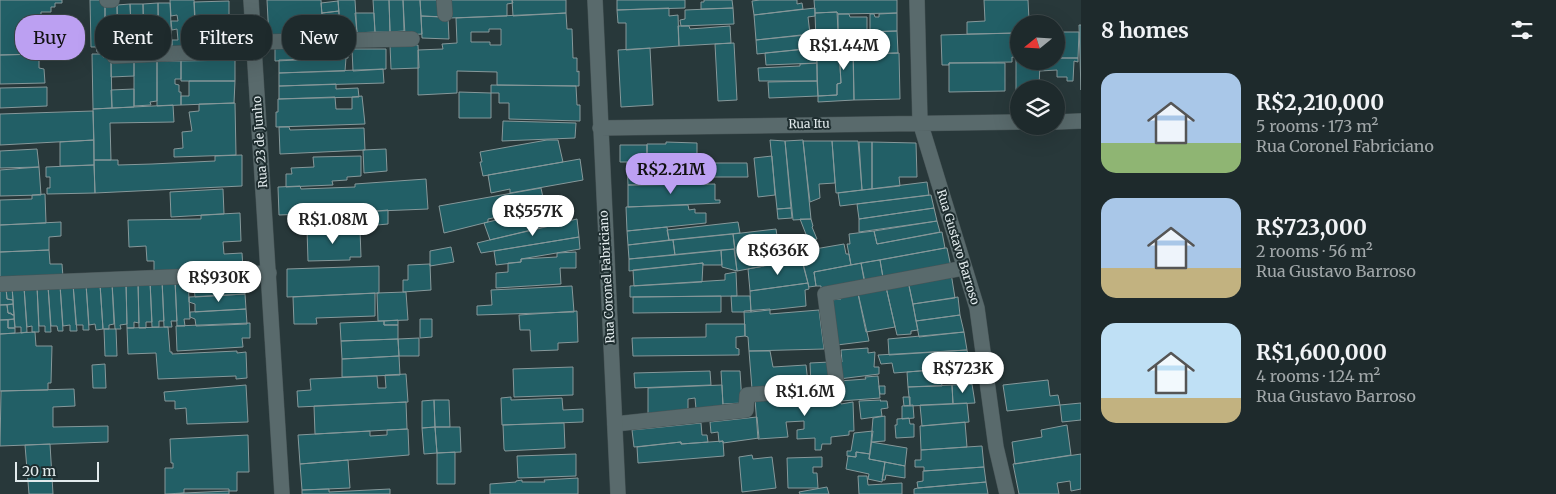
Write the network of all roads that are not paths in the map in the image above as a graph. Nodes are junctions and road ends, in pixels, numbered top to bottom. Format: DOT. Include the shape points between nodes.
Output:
graph roads {
  1 [pos="107,0"];
  2 [pos="112,0"];
  3 [pos="251,0"];
  4 [pos="595,0"];
  5 [pos="917,0"];
  6 [pos="252,15"];
  7 [pos="412,39"];
  8 [pos="272,45"];
  9 [pos="255,60"];
  10 [pos="920,122"];
  11 [pos="1010,122"];
  12 [pos="1065,122"];
  13 [pos="1081,122"];
  14 [pos="600,128"];
  15 [pos="964,268"];
  16 [pos="269,273"];
  17 [pos="0,284"];
  18 [pos="615,424"];
  19 [pos="282,494"];
  20 [pos="618,494"];
  21 [pos="1007,494"];
  1 -- 2 [label="street"];
  3 -- 6 [label="street, Rua 23 de Junho"];
  4 -- 14 [label="street, Rua Coronel Fabriciano"];
  5 -- 10 [label="street, Rua Gustavo Barroso"];
  7 -- 8 [label="street"];
  9 -- 16 [label="street, Rua 23 de Junho"];
  10 -- 11 [label="street, Rua Itu"];
  10 -- 14 [label="street, Rua Itu"];
  10 -- 15 [label="street, Rua Gustavo Barroso"];
  12 -- 13 [label="street"];
  14 -- 18 [label="street, Rua Coronel Fabriciano"];
  15 -- 18 [label="street" via="825,294 837,387 747,395 746,410"];
  15 -- 21 [label="street, Rua Gustavo Barroso" via="976,308 996,447"];
  16 -- 17 [label="street"];
  16 -- 19 [label="street, Rua 23 de Junho"];
  18 -- 20 [label="street, Rua Coronel Fabriciano"];
}
